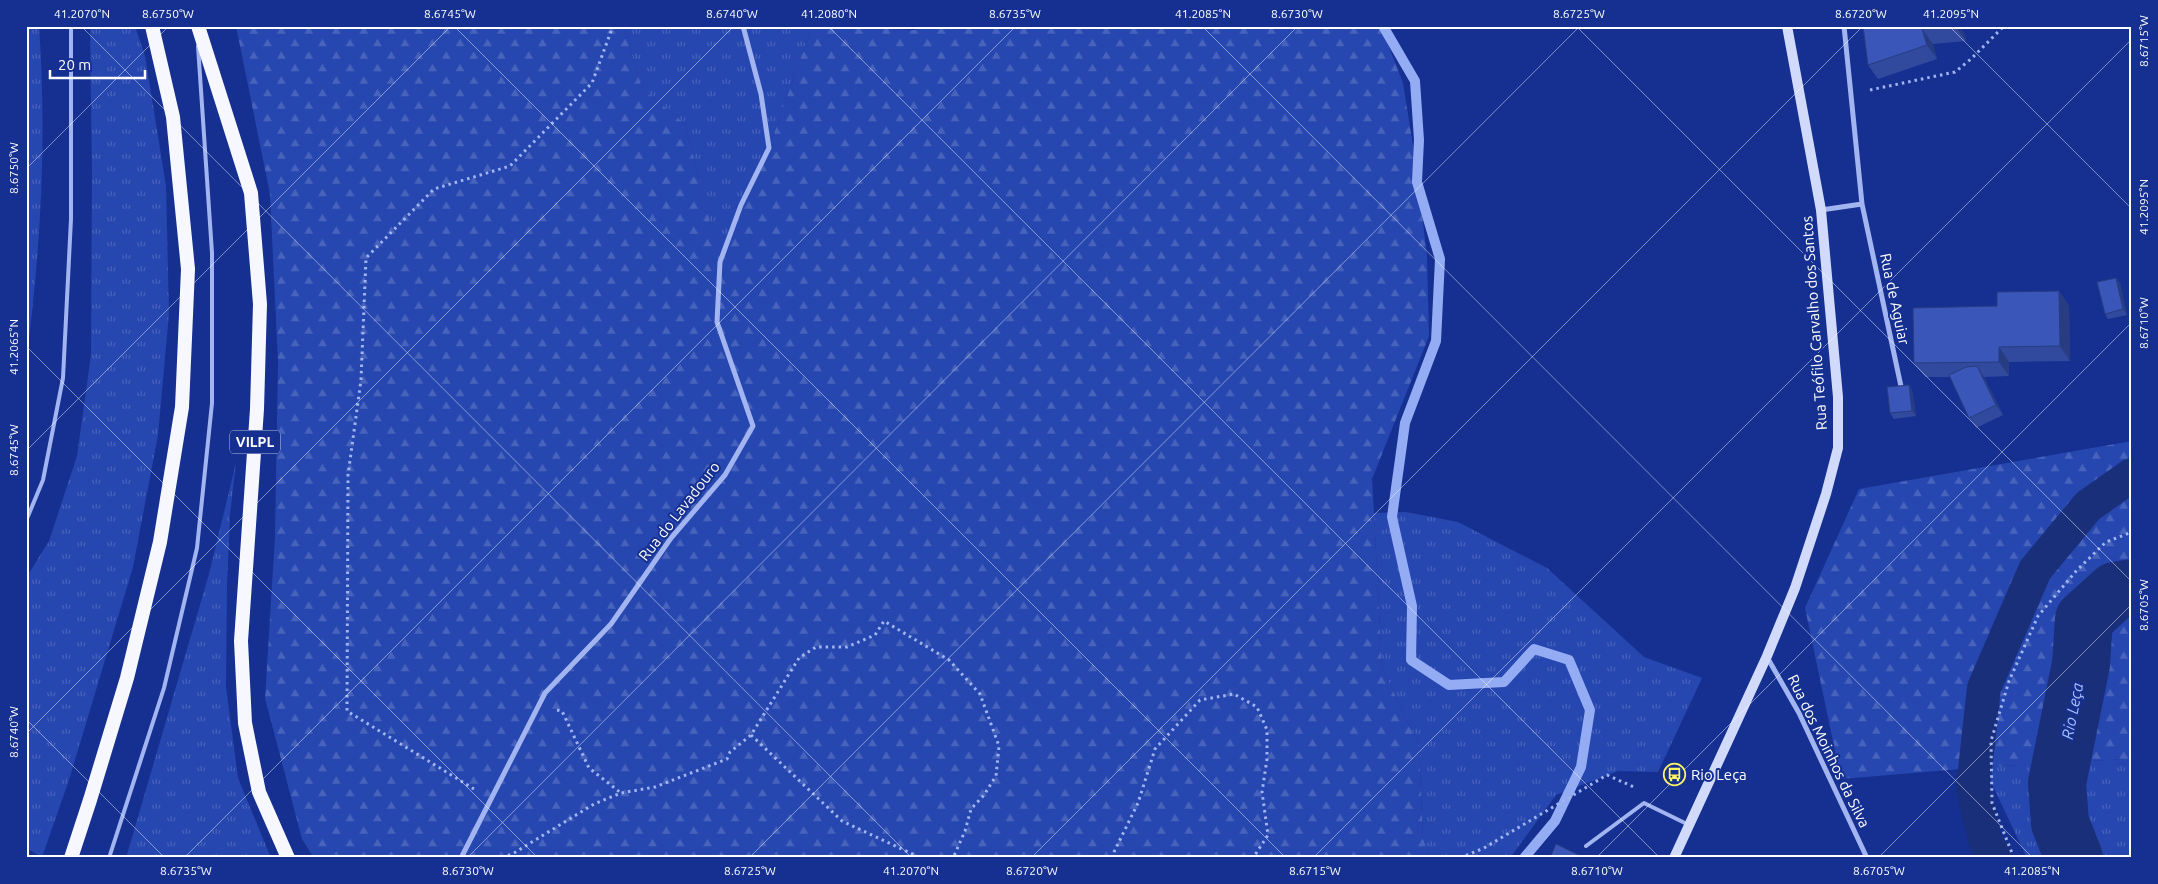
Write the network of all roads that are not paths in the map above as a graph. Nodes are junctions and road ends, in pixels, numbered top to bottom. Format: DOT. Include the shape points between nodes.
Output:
graph roads {
  1 [pos="71,26"];
  2 [pos="152,26"];
  3 [pos="197,26"];
  4 [pos="743,26"];
  5 [pos="1787,26"];
  6 [pos="1844,26"];
  7 [pos="1862,204"];
  8 [pos="1821,210"];
  9 [pos="1903,399"];
  10 [pos="26,522"];
  11 [pos="1767,656"];
  12 [pos="1689,825"];
  13 [pos="1586,846"];
  14 [pos="71,858"];
  15 [pos="109,858"];
  16 [pos="288,858"];
  17 [pos="461,858"];
  18 [pos="1674,858"];
  19 [pos="1867,858"];
  1 -- 10 [label="lane" via="71,220 64,378 43,480"];
  2 -- 14 [label="highway" via="172,117 188,269 182,407 157,551 127,678"];
  3 -- 15 [label="lane, VILPL" via="212,253 212,404 197,548 164,688"];
  3 -- 16 [label="highway, VILPL" via="251,193 260,304 241,650 246,723 259,792"];
  4 -- 17 [label="street, Rua do Lavadouro" via="761,94 769,148 741,205 720,262 717,322 753,426 725,475 671,538 612,624 545,694"];
  5 -- 8 [label="main road, Rua Teófilo Carvalho dos Santos"];
  6 -- 7 [label="street, Rua de Aguiar"];
  7 -- 8 [label="street"];
  7 -- 9 [label="street, Rua de Aguiar"];
  8 -- 11 [label="main road, Rua Teófilo Carvalho dos Santos" via="1838,397 1838,448 1795,588"];
  11 -- 12 [label="main road, Rua Teófilo Carvalho dos Santos"];
  11 -- 19 [label="street, Rua dos Moinhos da Silva" via="1799,713"];
  12 -- 13 [label="lane" via="1644,803"];
  12 -- 18 [label="main road, Rua Teófilo Carvalho dos Santos"];
}
